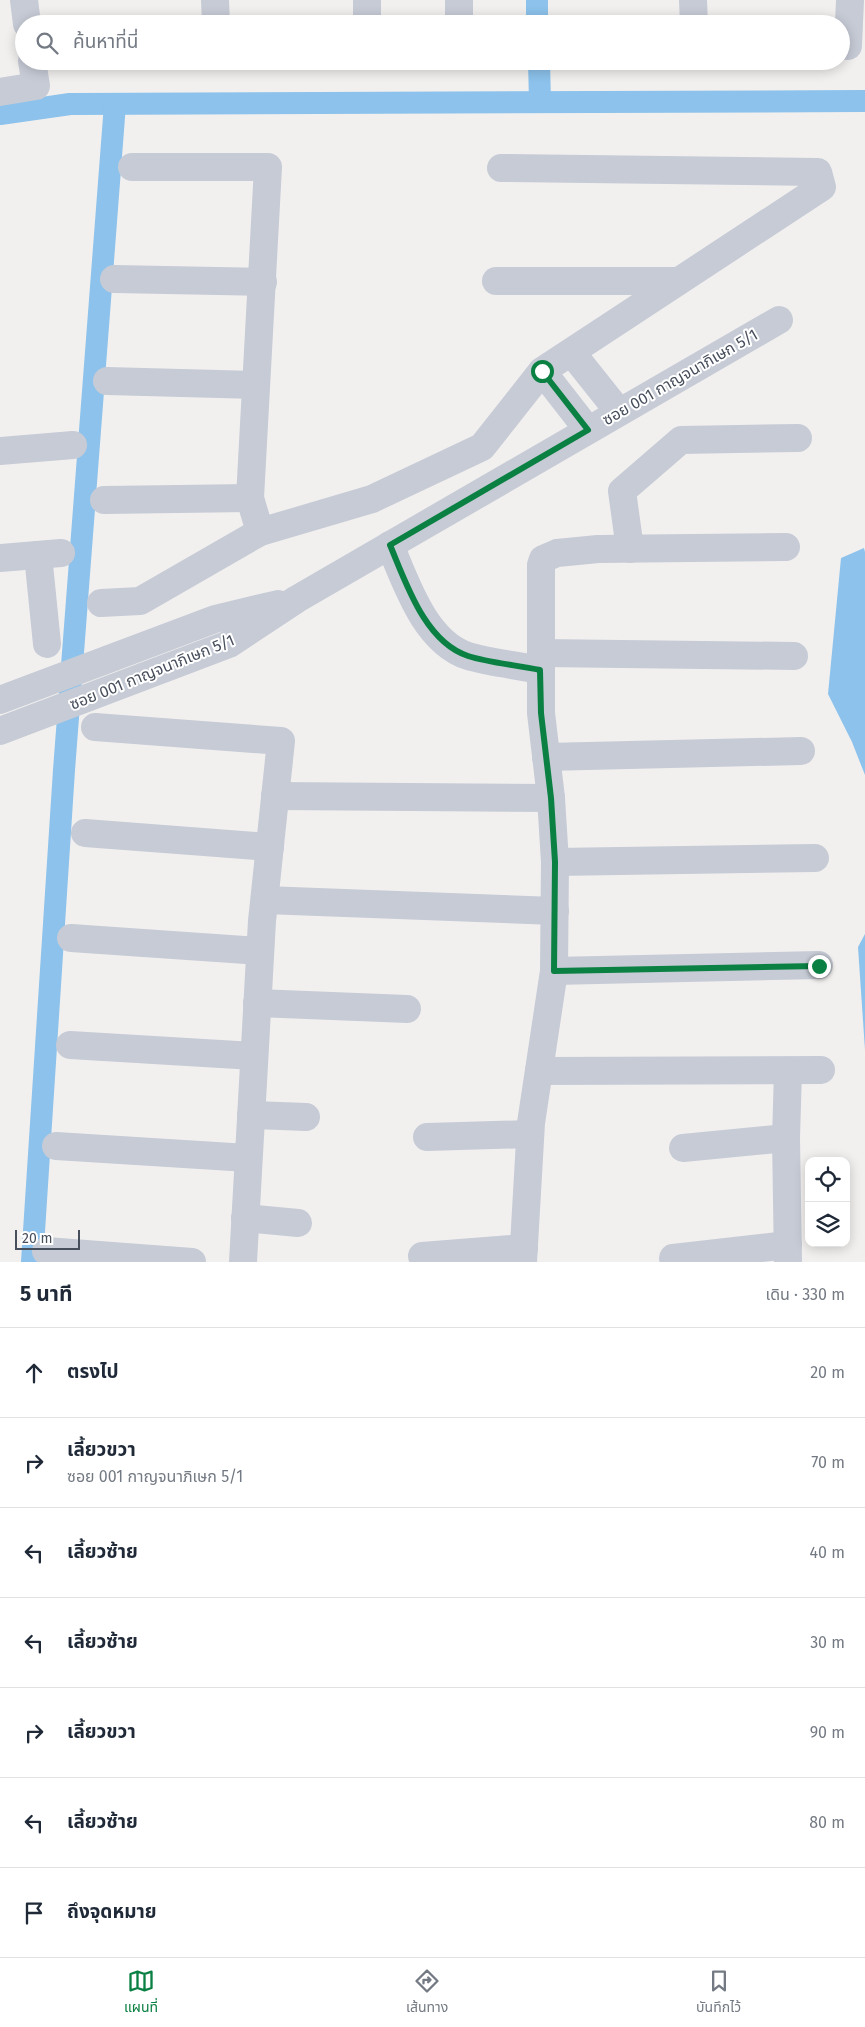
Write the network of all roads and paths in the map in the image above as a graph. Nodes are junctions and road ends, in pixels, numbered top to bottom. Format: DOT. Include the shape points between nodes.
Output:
graph roads {
  1 [pos="24,0"];
  2 [pos="215,0"];
  3 [pos="367,0"];
  4 [pos="459,0"];
  5 [pos="693,0"];
  6 [pos="850,0"];
  7 [pos="26,15"];
  8 [pos="216,15"];
  9 [pos="367,15"];
  10 [pos="459,15"];
  11 [pos="694,15"];
  12 [pos="851,46"];
  13 [pos="33,70"];
  14 [pos="0,92"];
  15 [pos="132,167"];
  16 [pos="501,168"];
  17 [pos="114,279"];
  18 [pos="496,281"];
  19 [pos="678,281"];
  20 [pos="263,282"];
  21 [pos="779,320"];
  22 [pos="572,353"];
  23 [pos="542,371"];
  24 [pos="107,381"];
  25 [pos="256,385"];
  26 [pos="619,412"];
  27 [pos="588,430"];
  28 [pos="798,438"];
  29 [pos="73,445"];
  30 [pos="0,451"];
  31 [pos="250,498"];
  32 [pos="104,500"];
  33 [pos="260,532"];
  34 [pos="390,545"];
  35 [pos="786,547"];
  36 [pos="630,549"];
  37 [pos="0,558"];
  38 [pos="297,600"];
  39 [pos="101,603"];
  40 [pos="47,644"];
  41 [pos="794,656"];
  42 [pos="540,662"];
  43 [pos="0,700"];
  44 [pos="96,727"];
  45 [pos="0,731"];
  46 [pos="800,751"];
  47 [pos="546,757"];
  48 [pos="275,796"];
  49 [pos="551,798"];
  50 [pos="85,832"];
  51 [pos="270,847"];
  52 [pos="815,858"];
  53 [pos="555,862"];
  54 [pos="265,900"];
  55 [pos="555,911"];
  56 [pos="71,938"];
  57 [pos="260,951"];
  58 [pos="819,966"];
  59 [pos="554,971"];
  60 [pos="257,1004"];
  61 [pos="407,1009"];
  62 [pos="70,1045"];
  63 [pos="254,1056"];
  64 [pos="821,1070"];
  65 [pos="539,1071"];
  66 [pos="788,1071"];
  67 [pos="251,1115"];
  68 [pos="306,1117"];
  69 [pos="530,1134"];
  70 [pos="427,1137"];
  71 [pos="786,1138"];
  72 [pos="56,1146"];
  73 [pos="683,1148"];
  74 [pos="248,1158"];
  75 [pos="245,1218"];
  76 [pos="298,1223"];
  77 [pos="46,1251"];
  78 [pos="788,1254"];
  79 [pos="524,1255"];
  80 [pos="422,1256"];
  81 [pos="673,1258"];
  82 [pos="141,1260"];
  83 [pos="192,1262"];
  84 [pos="243,1262"];
  1 -- 7 [label="street"];
  2 -- 8 [label="street"];
  3 -- 9 [label="street"];
  4 -- 10 [label="street"];
  5 -- 11 [label="street"];
  6 -- 12 [label="street"];
  13 -- 14 [label="street" via="36,86"];
  15 -- 20 [label="street" via="268,167"];
  16 -- 19 [label="street" via="818,172 822,187"];
  17 -- 20 [label="street"];
  18 -- 19 [label="street"];
  19 -- 22 [label="street"];
  20 -- 25 [label="street"];
  21 -- 26 [label="street, ซอย 001 กาญจนาภิเษก 5/1"];
  22 -- 23 [label="street"];
  22 -- 26 [label="street"];
  23 -- 27 [label="street"];
  23 -- 33 [label="street" via="482,447 372,499"];
  24 -- 25 [label="street"];
  25 -- 31 [label="street"];
  26 -- 27 [label="street, ซอย 001 กาญจนาภิเษก 5/1"];
  27 -- 34 [label="street, ซอย 001 กาญจนาภิเษก 5/1"];
  28 -- 36 [label="street" via="681,440 622,491"];
  29 -- 30 [label="street"];
  31 -- 32 [label="street"];
  31 -- 33 [label="street"];
  33 -- 39 [label="street" via="140,601"];
  34 -- 38 [label="street, ซอย 001 กาญจนาภิเษก 5/1"];
  34 -- 42 [label="street" via="431,630 450,647 468,656"];
  35 -- 36 [label="street"];
  36 -- 42 [label="street" via="557,553 543,559"];
  37 -- 40 [label="street" via="50,554"];
  38 -- 43 [label="street, ซอย 001 กาญจนาภิเษก 5/1" via="216,619"];
  38 -- 45 [label="street, ซอย 001 กาญจนาภิเษก 5/1" via="229,644"];
  41 -- 42 [label="street"];
  42 -- 47 [label="street"];
  44 -- 48 [label="street" via="281,741"];
  46 -- 47 [label="street"];
  47 -- 49 [label="street"];
  48 -- 49 [label="street"];
  48 -- 51 [label="street"];
  49 -- 53 [label="street"];
  50 -- 51 [label="street"];
  51 -- 54 [label="street"];
  52 -- 53 [label="street"];
  53 -- 55 [label="street"];
  54 -- 55 [label="street"];
  54 -- 57 [label="street"];
  55 -- 59 [label="street"];
  56 -- 57 [label="street"];
  57 -- 60 [label="street"];
  58 -- 59 [label="street"];
  59 -- 65 [label="street"];
  60 -- 61 [label="street"];
  60 -- 63 [label="street"];
  62 -- 63 [label="street"];
  63 -- 67 [label="street"];
  64 -- 66 [label="street"];
  65 -- 66 [label="street"];
  65 -- 69 [label="street"];
  66 -- 71 [label="street"];
  67 -- 68 [label="street"];
  67 -- 74 [label="street"];
  69 -- 70 [label="street"];
  69 -- 79 [label="street"];
  71 -- 73 [label="street"];
  71 -- 78 [label="street"];
  72 -- 74 [label="street"];
  74 -- 75 [label="street"];
  75 -- 76 [label="street"];
  75 -- 84 [label="street"];
  77 -- 82 [label="street"];
  78 -- 81 [label="street"];
  79 -- 80 [label="street"];
  82 -- 83 [label="street"];
}
